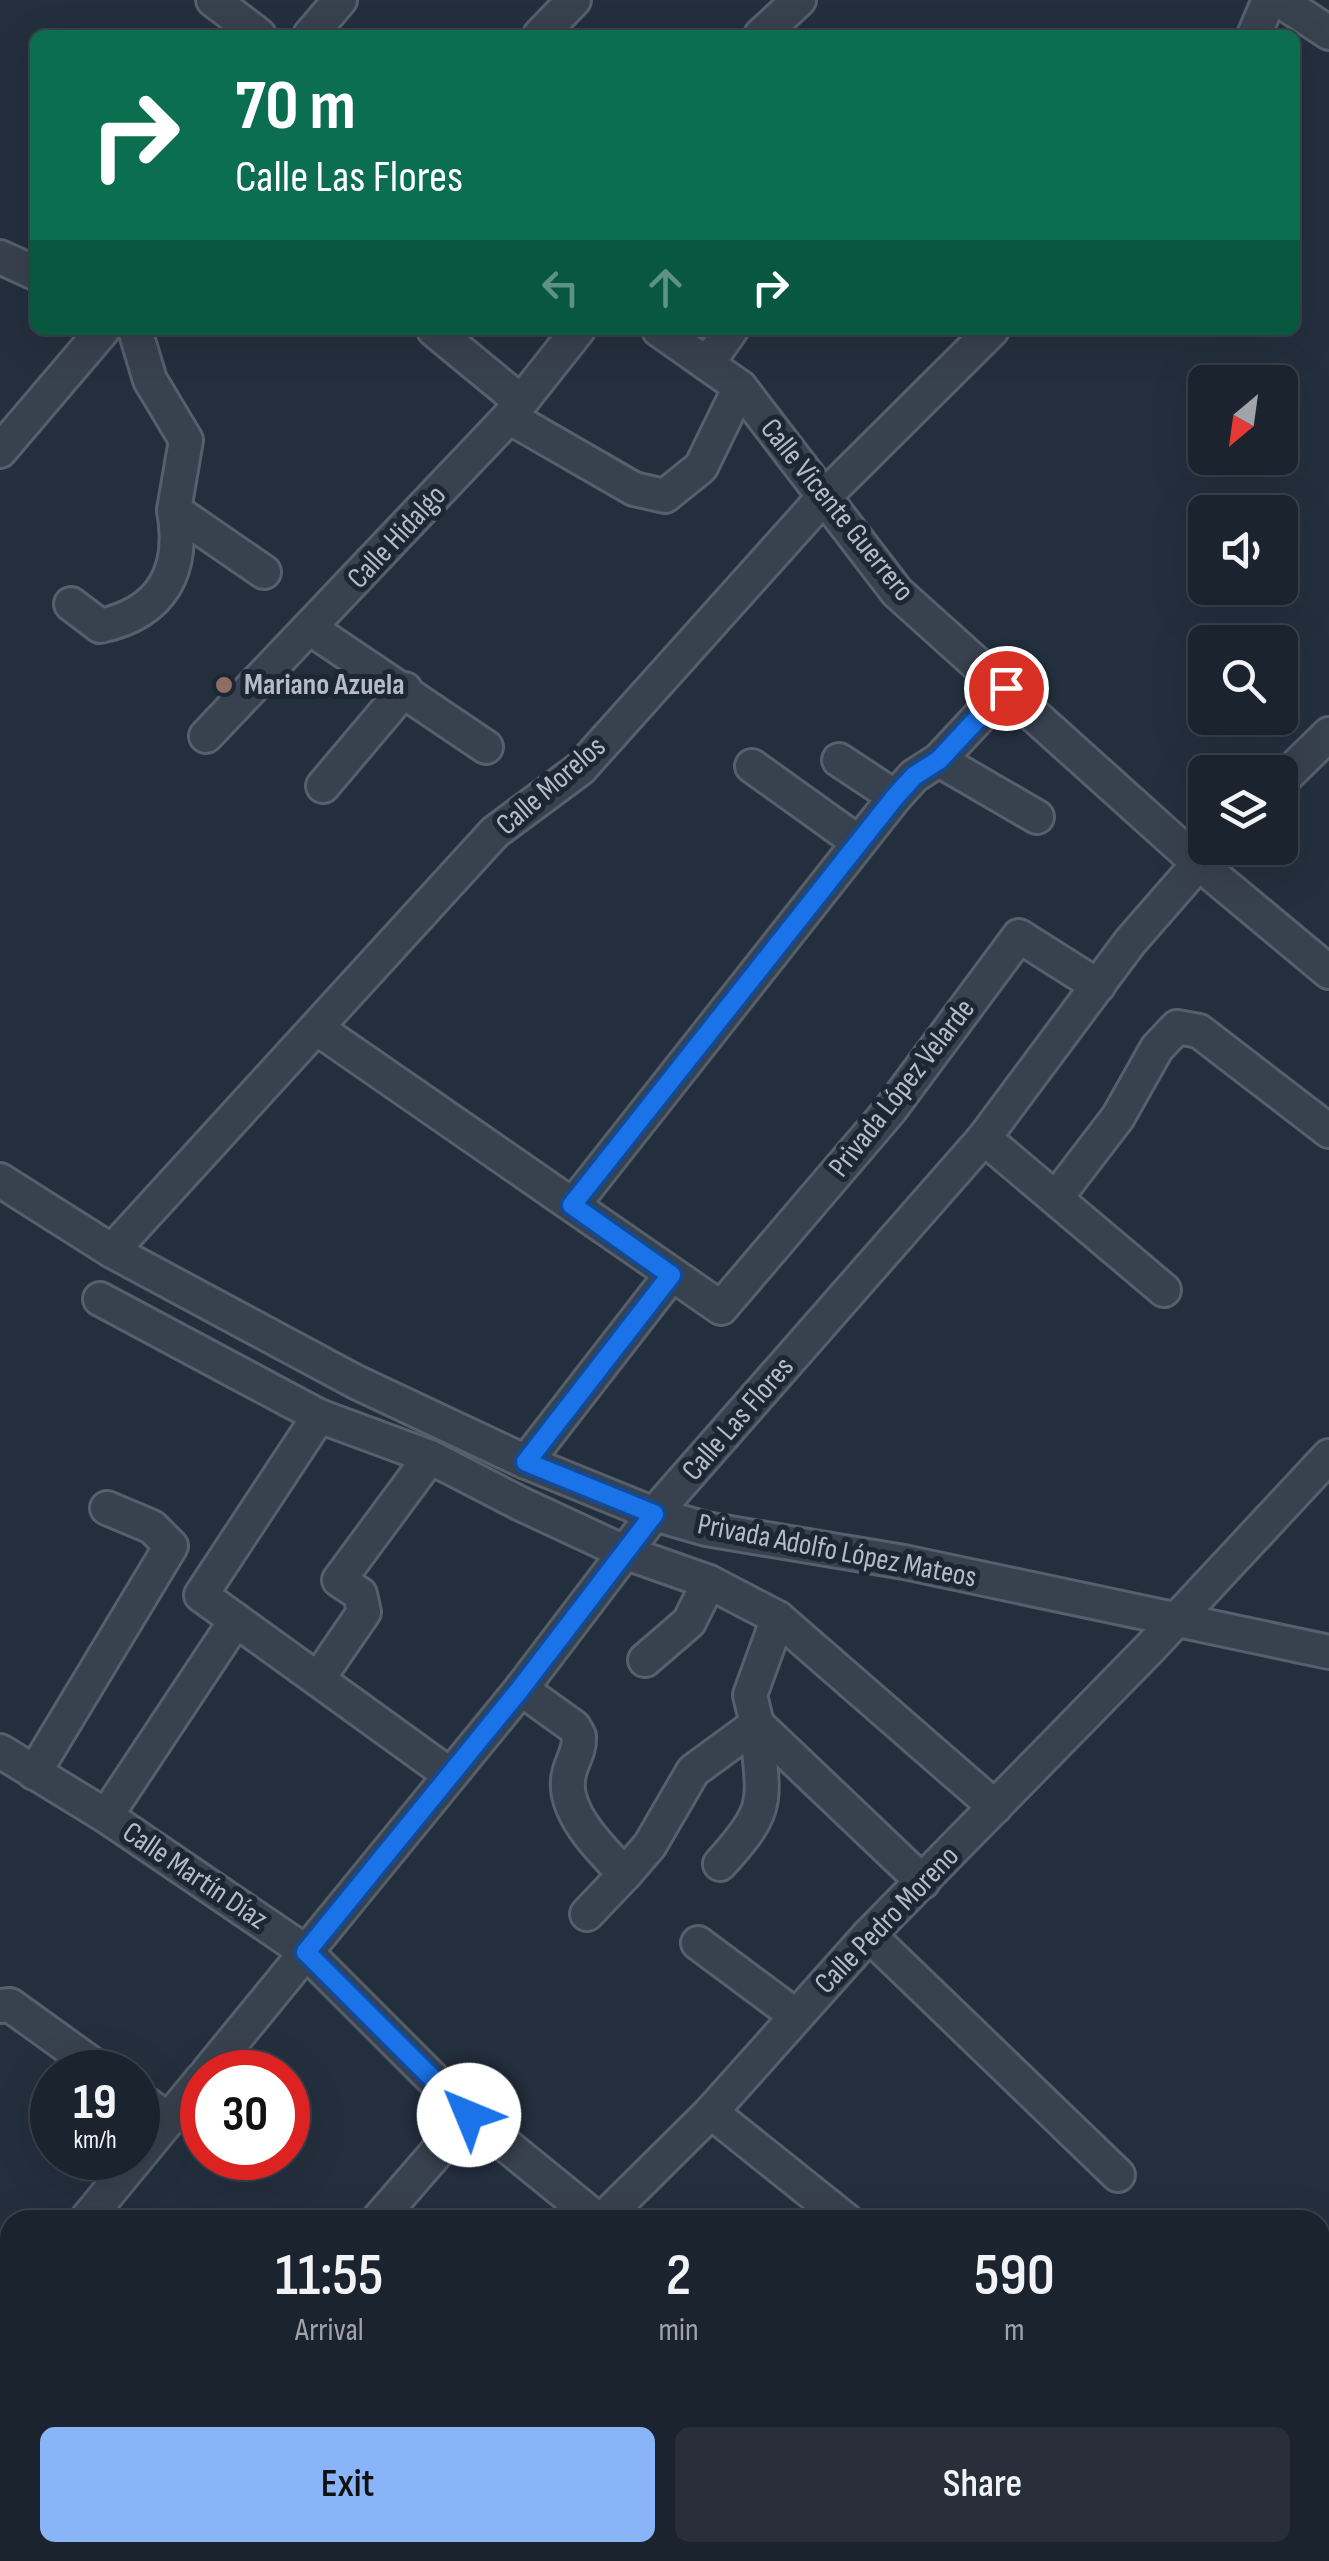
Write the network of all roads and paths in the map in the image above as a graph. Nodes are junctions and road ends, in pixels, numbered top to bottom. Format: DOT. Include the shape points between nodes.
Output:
graph roads {
  1 [pos="213,0"];
  2 [pos="340,0"];
  3 [pos="574,0"];
  4 [pos="799,0"];
  5 [pos="1269,0"];
  6 [pos="1279,0"];
  7 [pos="253,30"];
  8 [pos="314,30"];
  9 [pos="545,30"];
  10 [pos="766,30"];
  11 [pos="1256,30"];
  12 [pos="1329,33"];
  13 [pos="0,256"];
  14 [pos="30,271"];
  15 [pos="98,335"];
  16 [pos="136,335"];
  17 [pos="439,335"];
  18 [pos="574,335"];
  19 [pos="665,335"];
  20 [pos="727,335"];
  21 [pos="987,335"];
  22 [pos="707,364"];
  23 [pos="740,387"];
  24 [pos="514,409"];
  25 [pos="0,451"];
  26 [pos="823,498"];
  27 [pos="174,510"];
  28 [pos="264,572"];
  29 [pos="71,604"];
  30 [pos="311,629"];
  31 [pos="1006,688"];
  32 [pos="405,689"];
  33 [pos="206,736"];
  34 [pos="486,747"];
  35 [pos="1322,753"];
  36 [pos="838,760"];
  37 [pos="939,760"];
  38 [pos="752,766"];
  39 [pos="1298,770"];
  40 [pos="323,786"];
  41 [pos="895,797"];
  42 [pos="1037,817"];
  43 [pos="858,842"];
  44 [pos="1188,842"];
  45 [pos="1196,865"];
  46 [pos="1215,865"];
  47 [pos="1329,972"];
  48 [pos="1098,986"];
  49 [pos="318,1029"];
  50 [pos="1329,1131"];
  51 [pos="984,1138"];
  52 [pos="0,1180"];
  53 [pos="1056,1198"];
  54 [pos="572,1205"];
  55 [pos="112,1250"];
  56 [pos="671,1275"];
  57 [pos="1164,1290"];
  58 [pos="100,1299"];
  59 [pos="319,1416"];
  60 [pos="1329,1456"];
  61 [pos="430,1457"];
  62 [pos="526,1462"];
  63 [pos="108,1508"];
  64 [pos="639,1534"];
  65 [pos="709,1582"];
  66 [pos="778,1618"];
  67 [pos="236,1620"];
  68 [pos="1172,1620"];
  69 [pos="1329,1652"];
  70 [pos="645,1660"];
  71 [pos="318,1679"];
  72 [pos="521,1688"];
  73 [pos="757,1724"];
  74 [pos="0,1751"];
  75 [pos="34,1773"];
  76 [pos="450,1776"];
  77 [pos="996,1807"];
  78 [pos="106,1816"];
  79 [pos="720,1864"];
  80 [pos="625,1874"];
  81 [pos="923,1882"];
  82 [pos="587,1914"];
  83 [pos="869,1934"];
  84 [pos="698,1943"];
  85 [pos="306,1952"];
  86 [pos="0,2006"];
  87 [pos="796,2016"];
  88 [pos="72,2050"];
  89 [pos="226,2050"];
  90 [pos="180,2106"];
  91 [pos="711,2112"];
  92 [pos="160,2114"];
  93 [pos="469,2115"];
  94 [pos="169,2120"];
  95 [pos="1118,2176"];
  96 [pos="94,2210"];
  97 [pos="387,2210"];
  98 [pos="588,2210"];
  99 [pos="610,2210"];
  100 [pos="834,2210"];
  1 -- 7 [label="street"];
  2 -- 8 [label="street"];
  3 -- 9 [label="street"];
  4 -- 10 [label="street"];
  5 -- 11 [label="street"];
  6 -- 12 [label="street"];
  13 -- 14 [label="street"];
  15 -- 25 [label="street"];
  16 -- 27 [label="street" via="150,380 186,440"];
  17 -- 24 [label="street"];
  18 -- 24 [label="street, Calle Hidalgo"];
  19 -- 22 [label="street, Calle Vicente Guerrero"];
  20 -- 22 [label="street"];
  21 -- 26 [label="street, Calle Morelos"];
  22 -- 23 [label="street, Calle Vicente Guerrero"];
  23 -- 24 [label="street" via="701,467 665,496 634,489"];
  23 -- 26 [label="street, Calle Vicente Guerrero"];
  24 -- 30 [label="street, Calle Hidalgo"];
  26 -- 31 [label="street, Calle Vicente Guerrero" via="897,592"];
  26 -- 49 [label="street, Calle Morelos" via="580,769 495,832"];
  27 -- 28 [label="street"];
  27 -- 29 [label="street" via="180,545 168,580 134,619 100,626"];
  30 -- 32 [label="street"];
  30 -- 33 [label="street, Calle Hidalgo"];
  31 -- 37 [label="street"];
  31 -- 44 [label="street, Calle Vicente Guerrero"];
  32 -- 34 [label="street"];
  32 -- 40 [label="street"];
  35 -- 39 [label="street"];
  36 -- 41 [label="street"];
  37 -- 41 [label="street"];
  37 -- 42 [label="street"];
  38 -- 43 [label="street"];
  41 -- 43 [label="street"];
  43 -- 54 [label="street"];
  45 -- 48 [label="street, Calle Las Flores"];
  46 -- 47 [label="street, Calle Vicente Guerrero"];
  48 -- 51 [label="street, Calle Las Flores"];
  48 -- 56 [label="street, Privada López Velarde" via="1019,936 890,1110 721,1308"];
  49 -- 54 [label="street"];
  49 -- 55 [label="street, Calle Morelos"];
  50 -- 53 [label="street" via="1199,1031 1177,1027"];
  51 -- 53 [label="street"];
  51 -- 64 [label="street, Calle Las Flores"];
  52 -- 55 [label="street, Privada Adolfo López Mateos"];
  53 -- 57 [label="street"];
  54 -- 56 [label="street"];
  55 -- 62 [label="street, Privada Adolfo López Mateos" via="356,1382"];
  56 -- 62 [label="street"];
  58 -- 59 [label="street"];
  59 -- 61 [label="street"];
  59 -- 67 [label="street" via="201,1594"];
  60 -- 68 [label="street, Calle Pedro Moreno"];
  61 -- 64 [label="street"];
  61 -- 71 [label="street" via="339,1580 360,1594 364,1612"];
  62 -- 64 [label="street, Privada Adolfo López Mateos"];
  63 -- 75 [label="street" via="152,1528 170,1546"];
  64 -- 65 [label="street"];
  64 -- 68 [label="street, Privada Adolfo López Mateos" via="706,1529 904,1562"];
  64 -- 72 [label="street, Calle Las Flores"];
  65 -- 66 [label="street"];
  65 -- 70 [label="street" via="689,1622"];
  66 -- 73 [label="street" via="750,1695"];
  66 -- 77 [label="street"];
  67 -- 71 [label="street"];
  67 -- 78 [label="street"];
  68 -- 69 [label="street, Privada Adolfo López Mateos"];
  68 -- 77 [label="street, Calle Pedro Moreno"];
  71 -- 76 [label="street"];
  72 -- 76 [label="street, Calle Las Flores"];
  72 -- 80 [label="street" via="574,1727 579,1736 568,1777 574,1804 591,1839"];
  73 -- 79 [label="street" via="763,1806"];
  73 -- 80 [label="street" via="694,1771"];
  73 -- 81 [label="street"];
  74 -- 75 [label="street, Calle Martín Díaz"];
  75 -- 78 [label="street, Calle Martín Díaz"];
  76 -- 85 [label="street, Calle Las Flores"];
  77 -- 81 [label="street, Calle Pedro Moreno"];
  78 -- 85 [label="street, Calle Martín Díaz"];
  80 -- 82 [label="street"];
  81 -- 83 [label="street, Calle Pedro Moreno"];
  83 -- 87 [label="street, Calle Pedro Moreno"];
  83 -- 95 [label="street"];
  84 -- 87 [label="street"];
  85 -- 89 [label="street, Calle Las Flores"];
  85 -- 93 [label="street, Calle Martín Díaz"];
  86 -- 88 [label="street" via="10,2005"];
  87 -- 91 [label="street, Calle Pedro Moreno"];
  90 -- 94 [label="street"];
  91 -- 99 [label="street, Calle Pedro Moreno"];
  91 -- 100 [label="street"];
  92 -- 94 [label="street"];
  93 -- 97 [label="street"];
  93 -- 98 [label="street, Calle Martín Díaz"];
  94 -- 96 [label="street"];
}
